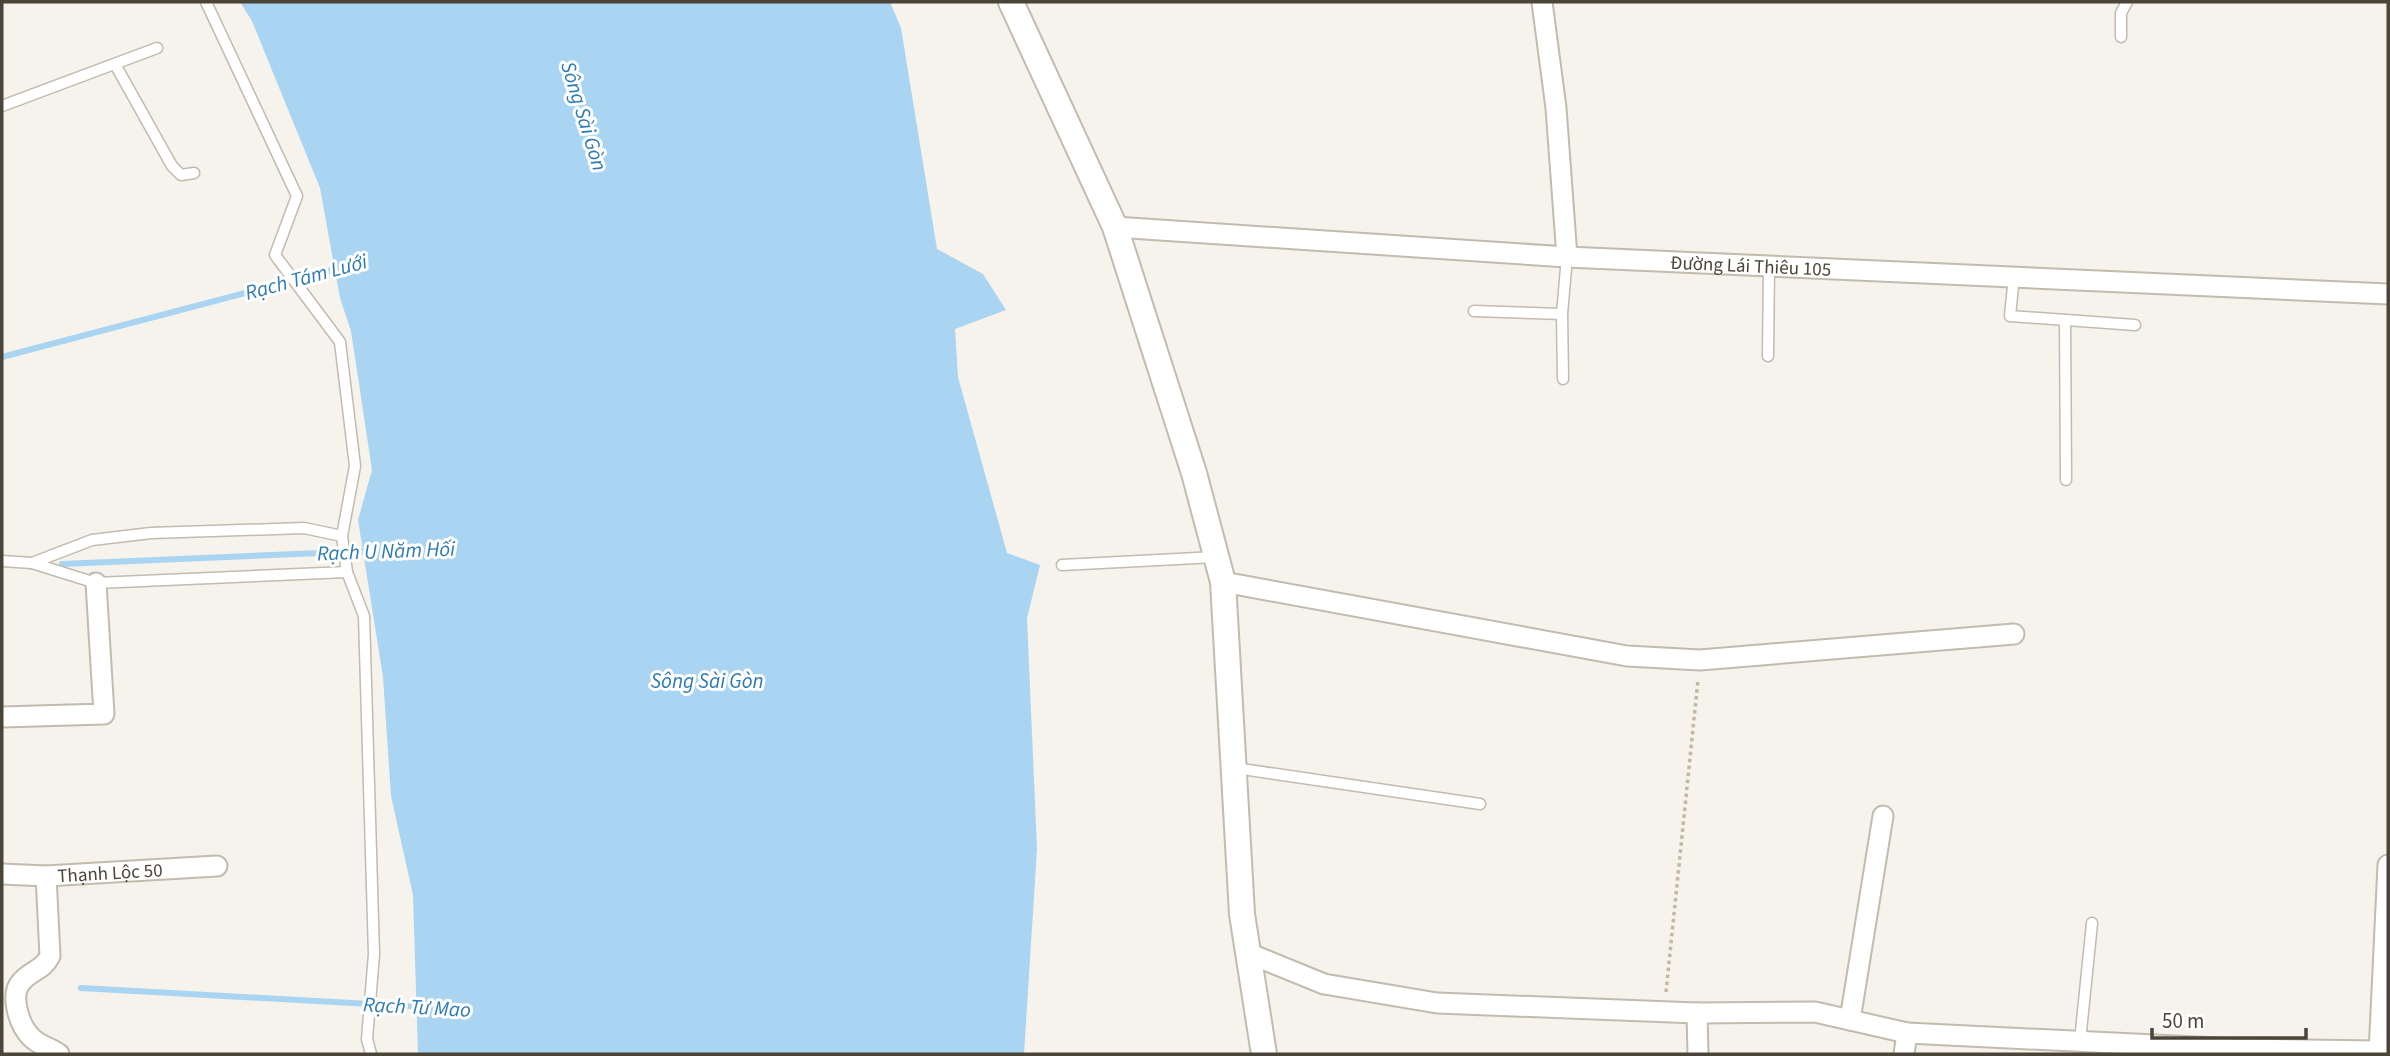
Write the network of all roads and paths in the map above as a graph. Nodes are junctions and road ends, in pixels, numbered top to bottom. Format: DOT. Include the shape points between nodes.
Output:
graph roads {
  1 [pos="206,2"];
  2 [pos="1011,2"];
  3 [pos="1542,2"];
  4 [pos="2127,2"];
  5 [pos="2121,37"];
  6 [pos="157,48"];
  7 [pos="116,66"];
  8 [pos="2,106"];
  9 [pos="194,173"];
  10 [pos="1115,227"];
  11 [pos="1567,257"];
  12 [pos="1769,275"];
  13 [pos="2015,276"];
  14 [pos="2388,294"];
  15 [pos="1474,311"];
  16 [pos="1562,314"];
  17 [pos="2065,320"];
  18 [pos="2135,325"];
  19 [pos="1768,356"];
  20 [pos="1563,379"];
  21 [pos="2066,481"];
  22 [pos="342,537"];
  23 [pos="1216,557"];
  24 [pos="2,561"];
  25 [pos="32,563"];
  26 [pos="1062,565"];
  27 [pos="346,569"];
  28 [pos="96,583"];
  29 [pos="1223,583"];
  30 [pos="2014,634"];
  31 [pos="1700,660"];
  32 [pos="2,718"];
  33 [pos="1234,767"];
  34 [pos="1480,804"];
  35 [pos="1883,816"];
  36 [pos="2388,865"];
  37 [pos="217,866"];
  38 [pos="2,874"];
  39 [pos="46,876"];
  40 [pos="2092,923"];
  41 [pos="1248,953"];
  42 [pos="1664,1012"];
  43 [pos="1697,1013"];
  44 [pos="1850,1020"];
  45 [pos="1907,1033"];
  46 [pos="2080,1041"];
  47 [pos="2379,1052"];
  48 [pos="59,1054"];
  49 [pos="371,1054"];
  50 [pos="1264,1054"];
  51 [pos="1698,1054"];
  52 [pos="1904,1054"];
  1 -- 22 [label="lane" via="298,196 275,255 340,342 355,466"];
  2 -- 10 [label="street"];
  3 -- 11 [label="street" via="1556,108"];
  4 -- 5 [label="lane" via="2121,13"];
  6 -- 7 [label="lane"];
  7 -- 8 [label="lane"];
  7 -- 9 [label="lane" via="172,166 181,175"];
  10 -- 11 [label="street, Đường Lái Thiêu 105"];
  10 -- 23 [label="street" via="1194,473"];
  11 -- 12 [label="street, Đường Lái Thiêu 105"];
  11 -- 16 [label="lane"];
  12 -- 13 [label="street, Đường Lái Thiêu 105"];
  12 -- 19 [label="lane"];
  13 -- 14 [label="street, Đường Lái Thiêu 105"];
  13 -- 17 [label="lane" via="2010,316"];
  15 -- 16 [label="lane"];
  16 -- 20 [label="lane"];
  17 -- 18 [label="lane"];
  17 -- 21 [label="lane"];
  22 -- 25 [label="lane" via="304,528 151,533 92,540"];
  22 -- 27 [label="lane"];
  23 -- 26 [label="lane"];
  23 -- 29 [label="street"];
  24 -- 25 [label="lane"];
  25 -- 28 [label="lane"];
  27 -- 28 [label="lane"];
  27 -- 49 [label="lane" via="364,616 374,954 367,1039"];
  28 -- 32 [label="street" via="104,714"];
  29 -- 31 [label="street" via="1627,656"];
  29 -- 33 [label="street"];
  30 -- 31 [label="street"];
  31 -- 42 [label="path"];
  33 -- 34 [label="lane"];
  33 -- 41 [label="street"];
  35 -- 44 [label="street"];
  36 -- 47 [label="street"];
  37 -- 39 [label="street, Thạnh Lộc 50"];
  38 -- 39 [label="street, Thạnh Lộc 50"];
  39 -- 48 [label="street" via="50,956 45,966 17,985 16,999 22,1025 32,1039"];
  40 -- 46 [label="lane"];
  41 -- 42 [label="street" via="1324,984 1437,1003"];
  41 -- 50 [label="street"];
  42 -- 43 [label="street"];
  43 -- 44 [label="street" via="1815,1012"];
  43 -- 51 [label="street"];
  44 -- 45 [label="street"];
  45 -- 46 [label="street"];
  45 -- 52 [label="street"];
  46 -- 47 [label="street"];
}
